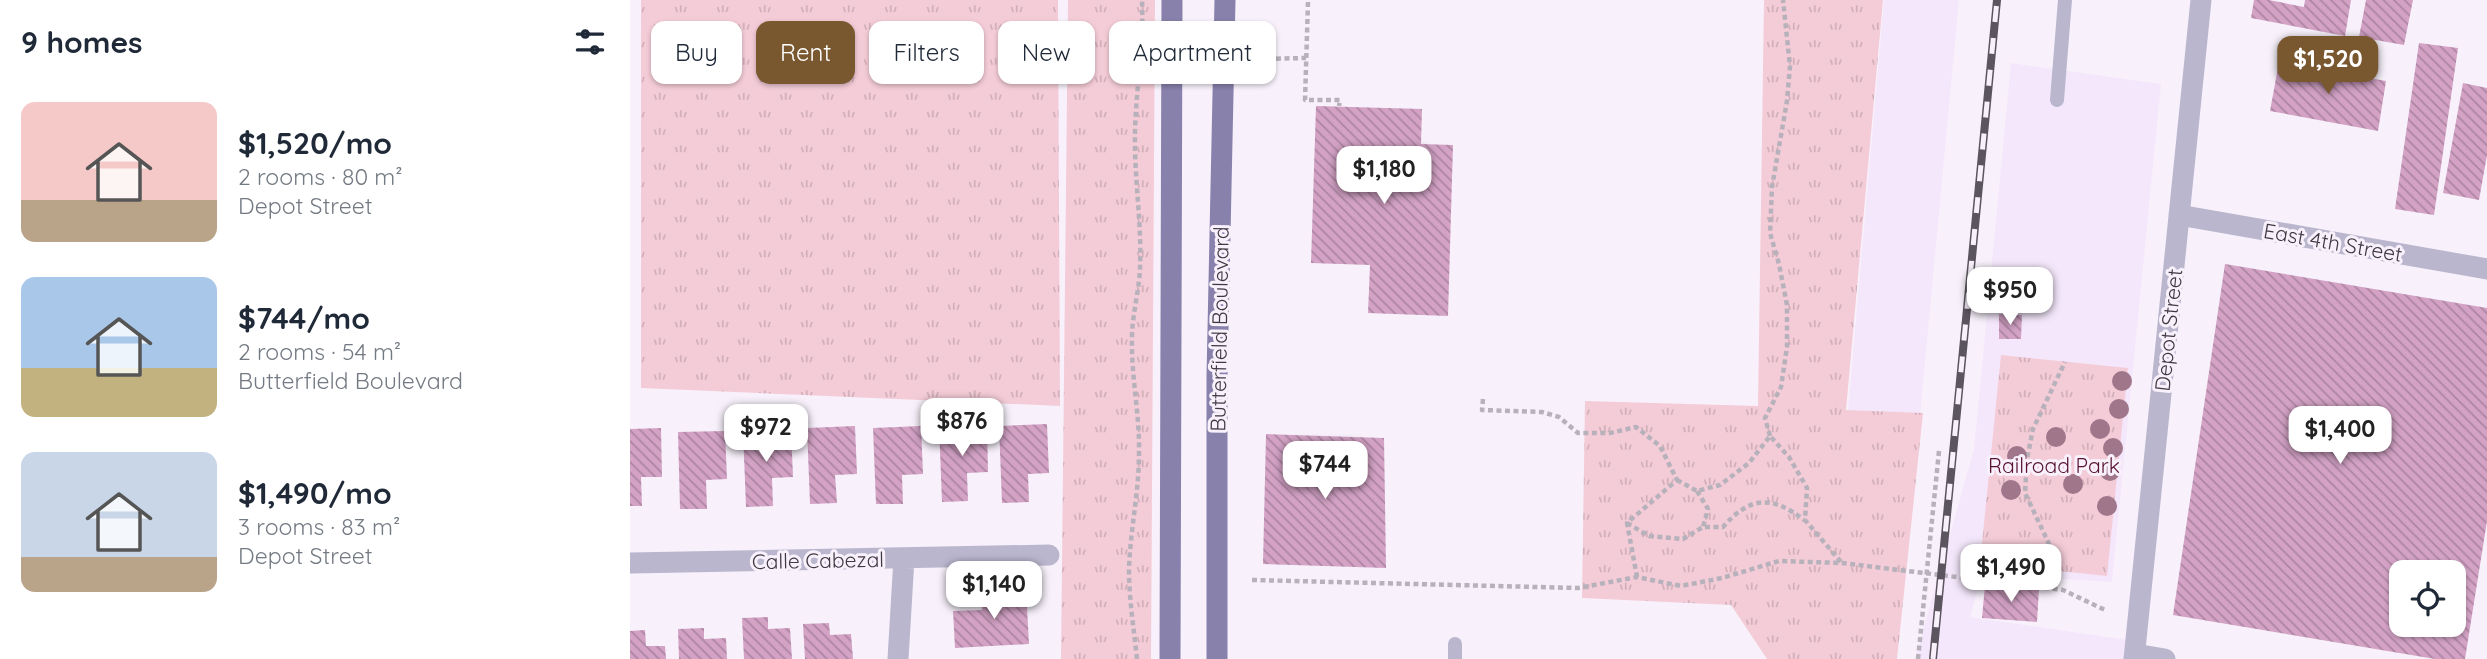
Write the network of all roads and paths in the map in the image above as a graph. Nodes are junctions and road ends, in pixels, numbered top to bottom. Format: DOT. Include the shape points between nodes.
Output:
graph roads {
  1 [pos="1142,0"];
  2 [pos="1172,0"];
  3 [pos="1225,0"];
  4 [pos="1783,0"];
  5 [pos="2065,0"];
  6 [pos="2201,0"];
  7 [pos="1308,2"];
  8 [pos="1306,58"];
  9 [pos="1276,59"];
  10 [pos="2057,100"];
  11 [pos="1339,106"];
  12 [pos="2179,215"];
  13 [pos="2487,269"];
  14 [pos="2065,362"];
  15 [pos="1483,399"];
  16 [pos="1770,436"];
  17 [pos="1939,451"];
  18 [pos="1677,480"];
  19 [pos="1697,491"];
  20 [pos="1805,520"];
  21 [pos="1627,523"];
  22 [pos="1703,527"];
  23 [pos="1049,555"];
  24 [pos="904,558"];
  25 [pos="630,563"];
  26 [pos="1842,563"];
  27 [pos="2049,570"];
  28 [pos="1926,574"];
  29 [pos="1637,577"];
  30 [pos="1252,580"];
  31 [pos="2105,610"];
  32 [pos="2135,656"];
  33 [pos="898,659"];
  34 [pos="1137,659"];
  35 [pos="1170,659"];
  36 [pos="1217,659"];
  37 [pos="1918,659"];
  38 [pos="2165,659"];
  1 -- 34 [label="path" via="1135,133 1140,272 1132,337 1139,480 1129,571"];
  2 -- 35 [label="main road"];
  3 -- 36 [label="main road, Butterfield Boulevard"];
  4 -- 16 [label="path" via="1790,66 1770,233 1787,305 1787,347 1781,387 1765,418"];
  5 -- 10 [label="lane"];
  6 -- 12 [label="street, Depot Street"];
  7 -- 8 [label="path"];
  8 -- 9 [label="path"];
  8 -- 11 [label="path" via="1305,100 1339,100"];
  12 -- 13 [label="street, East 4th Street"];
  12 -- 32 [label="street, Depot Street"];
  14 -- 27 [label="path" via="2033,429 2027,459 2025,493 2051,548"];
  15 -- 18 [label="path" via="1482,410 1542,412 1559,417 1578,433 1636,427 1660,446"];
  16 -- 19 [label="path" via="1749,463 1720,485"];
  16 -- 20 [label="path" via="1807,488"];
  17 -- 28 [label="path"];
  18 -- 19 [label="path"];
  18 -- 21 [label="path"];
  19 -- 22 [label="path" via="1708,509"];
  20 -- 22 [label="path" via="1788,507 1759,501 1736,512 1723,527"];
  20 -- 26 [label="path"];
  21 -- 22 [label="path" via="1649,536 1683,538"];
  21 -- 29 [label="path"];
  23 -- 24 [label="street, Calle Cabezal"];
  24 -- 25 [label="street, Calle Cabezal"];
  24 -- 33 [label="street"];
  26 -- 28 [label="path"];
  26 -- 29 [label="path" via="1779,561 1681,586"];
  28 -- 31 [label="path" via="2063,590"];
  28 -- 37 [label="path"];
  29 -- 30 [label="path" via="1578,588"];
  32 -- 38 [label="street"];
}
